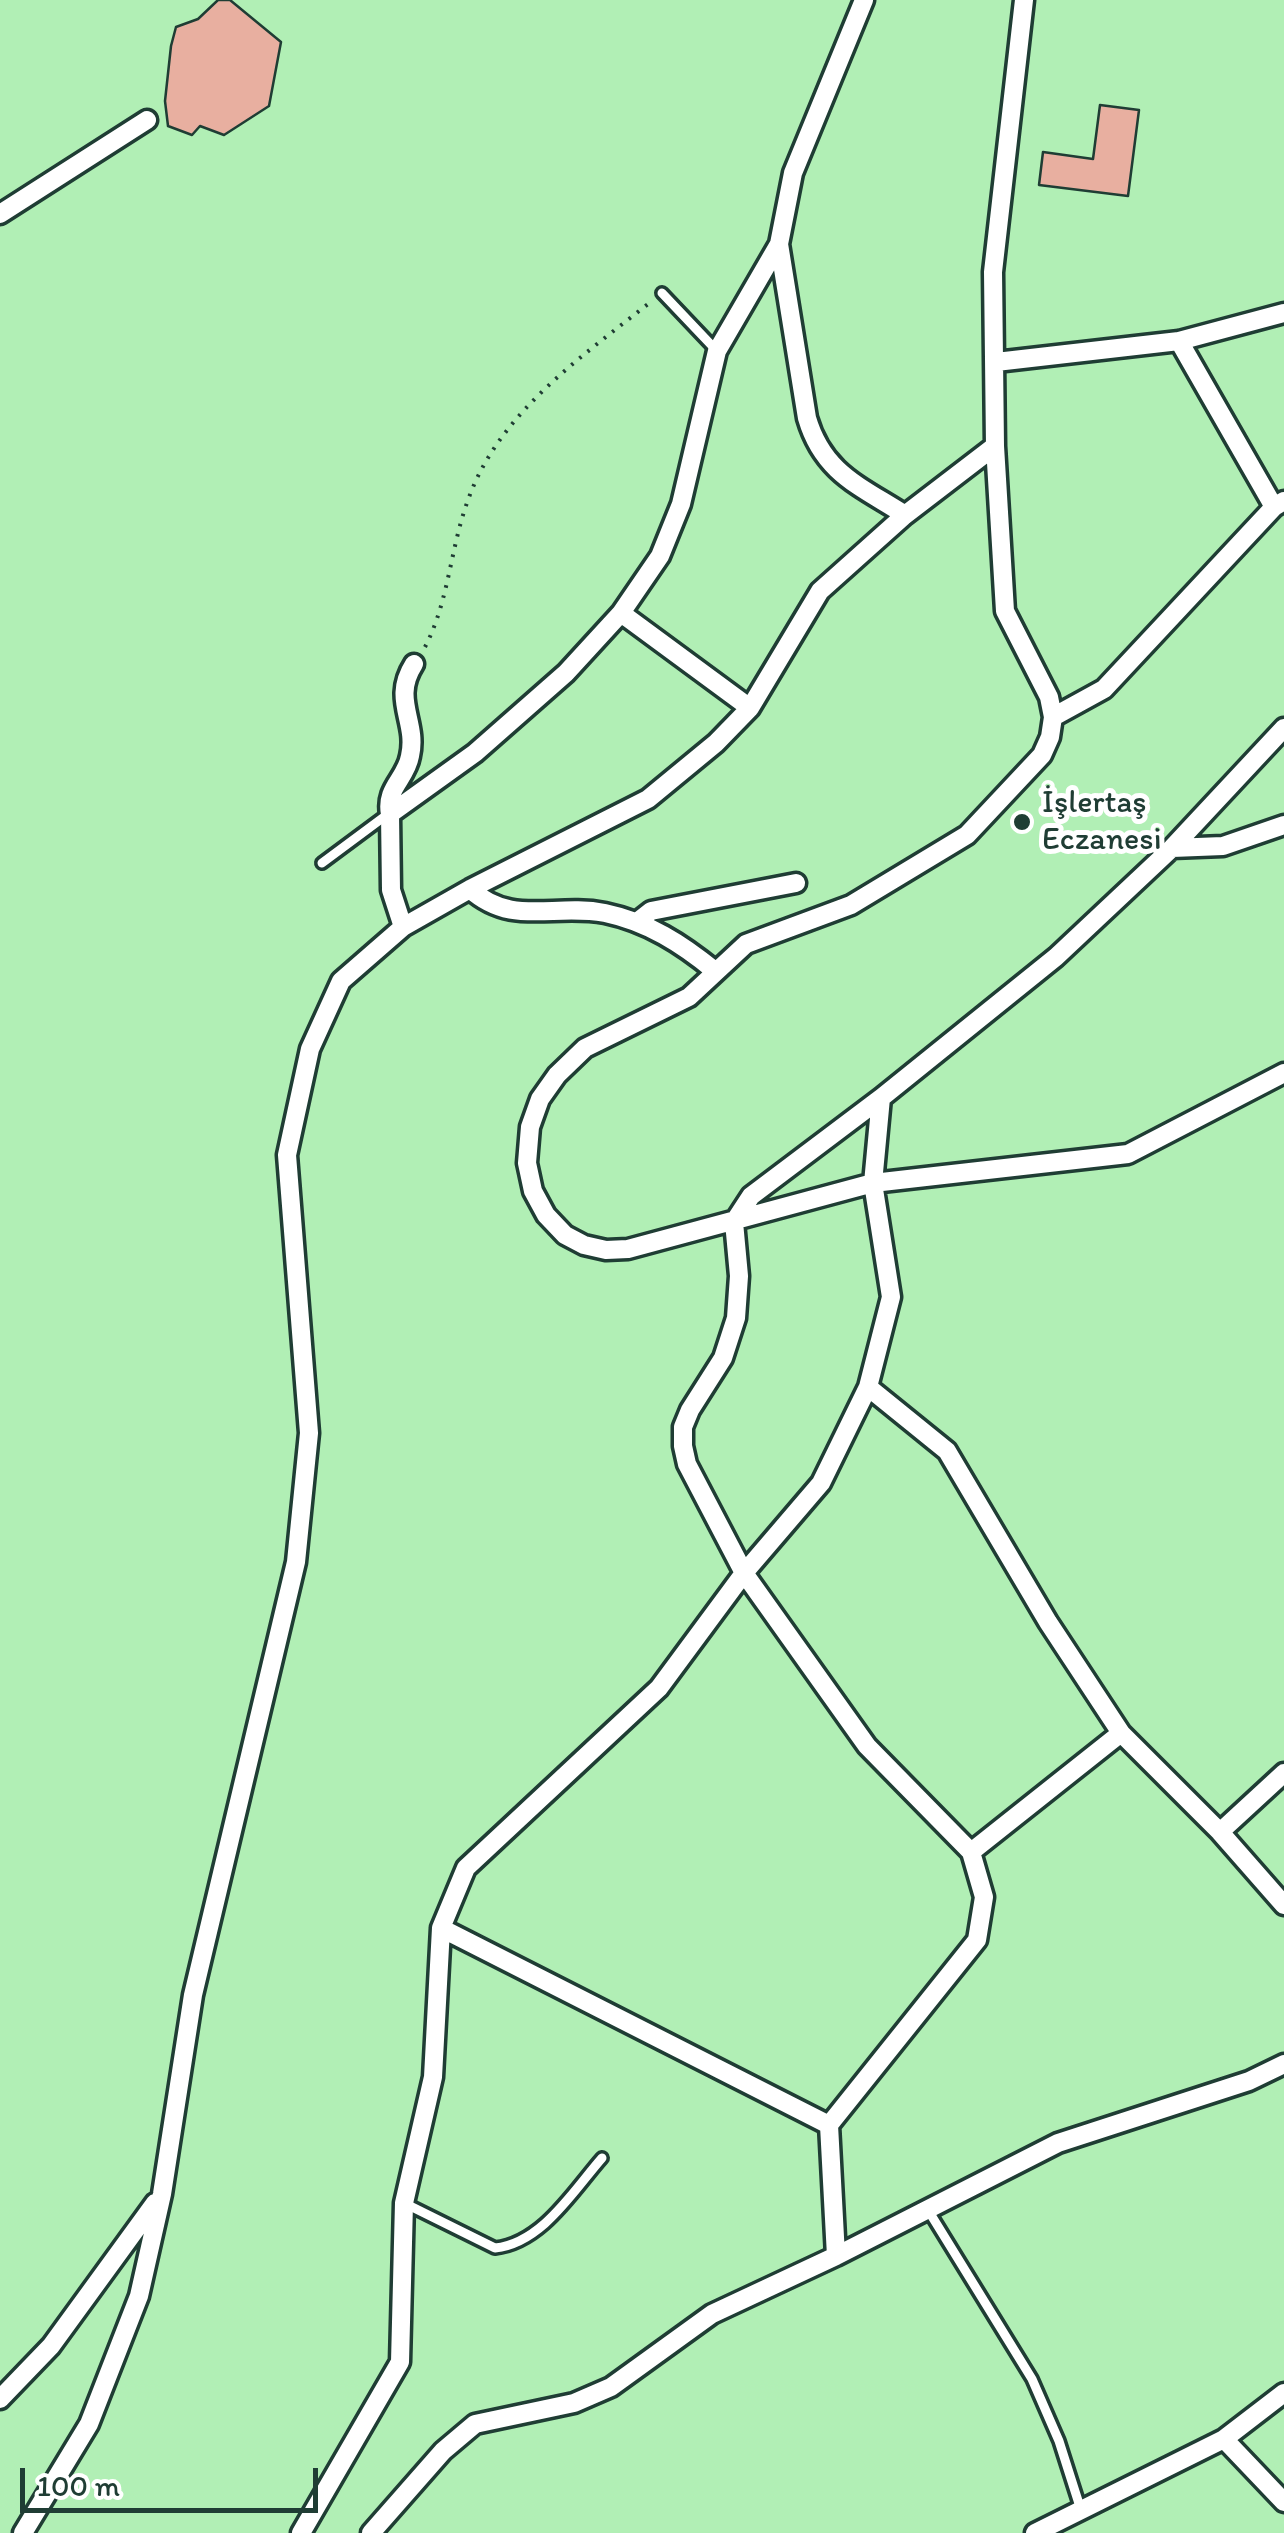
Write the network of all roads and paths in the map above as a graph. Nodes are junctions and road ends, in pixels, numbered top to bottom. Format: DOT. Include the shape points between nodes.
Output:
graph roads {
  1 [pos="864,0"];
  2 [pos="1024,0"];
  3 [pos="147,120"];
  4 [pos="0,214"];
  5 [pos="780,244"];
  6 [pos="662,293"];
  7 [pos="1284,313"];
  8 [pos="1180,341"];
  9 [pos="717,351"];
  10 [pos="996,362"];
  11 [pos="995,446"];
  12 [pos="1279,504"];
  13 [pos="905,515"];
  14 [pos="622,612"];
  15 [pos="414,664"];
  16 [pos="750,708"];
  17 [pos="1053,717"];
  18 [pos="1284,728"];
  19 [pos="390,814"];
  20 [pos="1284,824"];
  21 [pos="1172,848"];
  22 [pos="322,864"];
  23 [pos="796,882"];
  24 [pos="470,889"];
  25 [pos="637,922"];
  26 [pos="403,927"];
  27 [pos="715,971"];
  28 [pos="1284,1073"];
  29 [pos="881,1098"];
  30 [pos="873,1183"];
  31 [pos="734,1222"];
  32 [pos="868,1387"];
  33 [pos="744,1574"];
  34 [pos="1120,1733"];
  35 [pos="1284,1773"];
  36 [pos="1220,1832"];
  37 [pos="970,1852"];
  38 [pos="1284,1906"];
  39 [pos="440,1928"];
  40 [pos="1284,2064"];
  41 [pos="829,2125"];
  42 [pos="602,2158"];
  43 [pos="162,2194"];
  44 [pos="404,2203"];
  45 [pos="928,2210"];
  46 [pos="836,2256"];
  47 [pos="1284,2393"];
  48 [pos="0,2400"];
  49 [pos="1224,2439"];
  50 [pos="1284,2502"];
  51 [pos="1081,2510"];
  52 [pos="23,2533"];
  53 [pos="301,2533"];
  54 [pos="371,2533"];
  55 [pos="1035,2533"];
  1 -- 5 [label="street" via="793,173"];
  2 -- 10 [label="street" via="993,272"];
  3 -- 4 [label="street"];
  5 -- 9 [label="street"];
  5 -- 13 [label="street" via="813,440 835,471"];
  6 -- 9 [label="lane"];
  6 -- 15 [label="path" via="571,366 496,445 467,502 441,611"];
  7 -- 8 [label="street"];
  8 -- 10 [label="street"];
  8 -- 12 [label="street"];
  9 -- 14 [label="street" via="671,533"];
  10 -- 11 [label="street"];
  11 -- 13 [label="street"];
  11 -- 17 [label="street" via="1005,611"];
  12 -- 17 [label="street" via="1104,689"];
  13 -- 16 [label="street" via="820,591"];
  14 -- 16 [label="street"];
  14 -- 19 [label="street" via="587,653 476,753"];
  15 -- 19 [label="street" via="403,699 411,754 388,798"];
  16 -- 24 [label="street" via="648,799"];
  17 -- 27 [label="street" via="1042,755 968,835 851,905 746,944"];
  18 -- 21 [label="street"];
  19 -- 22 [label="lane"];
  19 -- 26 [label="street" via="391,890"];
  20 -- 21 [label="street" via="1223,846"];
  21 -- 29 [label="street" via="1056,956"];
  23 -- 25 [label="street" via="651,911"];
  24 -- 25 [label="street" via="504,910 581,910"];
  24 -- 26 [label="street"];
  25 -- 27 [label="street"];
  26 -- 43 [label="street" via="341,980 310,1049 287,1155 310,1433 296,1562 193,1996"];
  27 -- 31 [label="street" via="689,996 586,1048 557,1075 530,1127 528,1164 546,1215 584,1245 628,1249"];
  28 -- 30 [label="street" via="1128,1154"];
  29 -- 30 [label="street"];
  29 -- 31 [label="street" via="751,1196"];
  30 -- 31 [label="street"];
  30 -- 32 [label="street" via="891,1297"];
  31 -- 33 [label="street" via="736,1318 723,1358 690,1410 682,1446"];
  32 -- 33 [label="street" via="821,1483"];
  32 -- 34 [label="street" via="948,1452"];
  33 -- 37 [label="street" via="867,1746"];
  33 -- 39 [label="street" via="658,1688 466,1868"];
  34 -- 36 [label="street"];
  34 -- 37 [label="street"];
  35 -- 36 [label="street"];
  36 -- 38 [label="street"];
  37 -- 41 [label="street" via="984,1897 976,1940"];
  39 -- 41 [label="street"];
  39 -- 44 [label="street" via="433,2077"];
  40 -- 45 [label="street" via="1058,2143"];
  41 -- 46 [label="street"];
  42 -- 44 [label="lane" via="538,2230 508,2246 495,2248"];
  43 -- 48 [label="street" via="51,2346"];
  43 -- 52 [label="street" via="139,2296 89,2424"];
  44 -- 53 [label="street" via="400,2362"];
  45 -- 46 [label="street"];
  45 -- 51 [label="lane" via="1032,2380"];
  46 -- 54 [label="street" via="712,2314 611,2387 574,2403 475,2424"];
  47 -- 49 [label="street"];
  49 -- 50 [label="street"];
  49 -- 51 [label="street"];
  51 -- 55 [label="street"];
}
